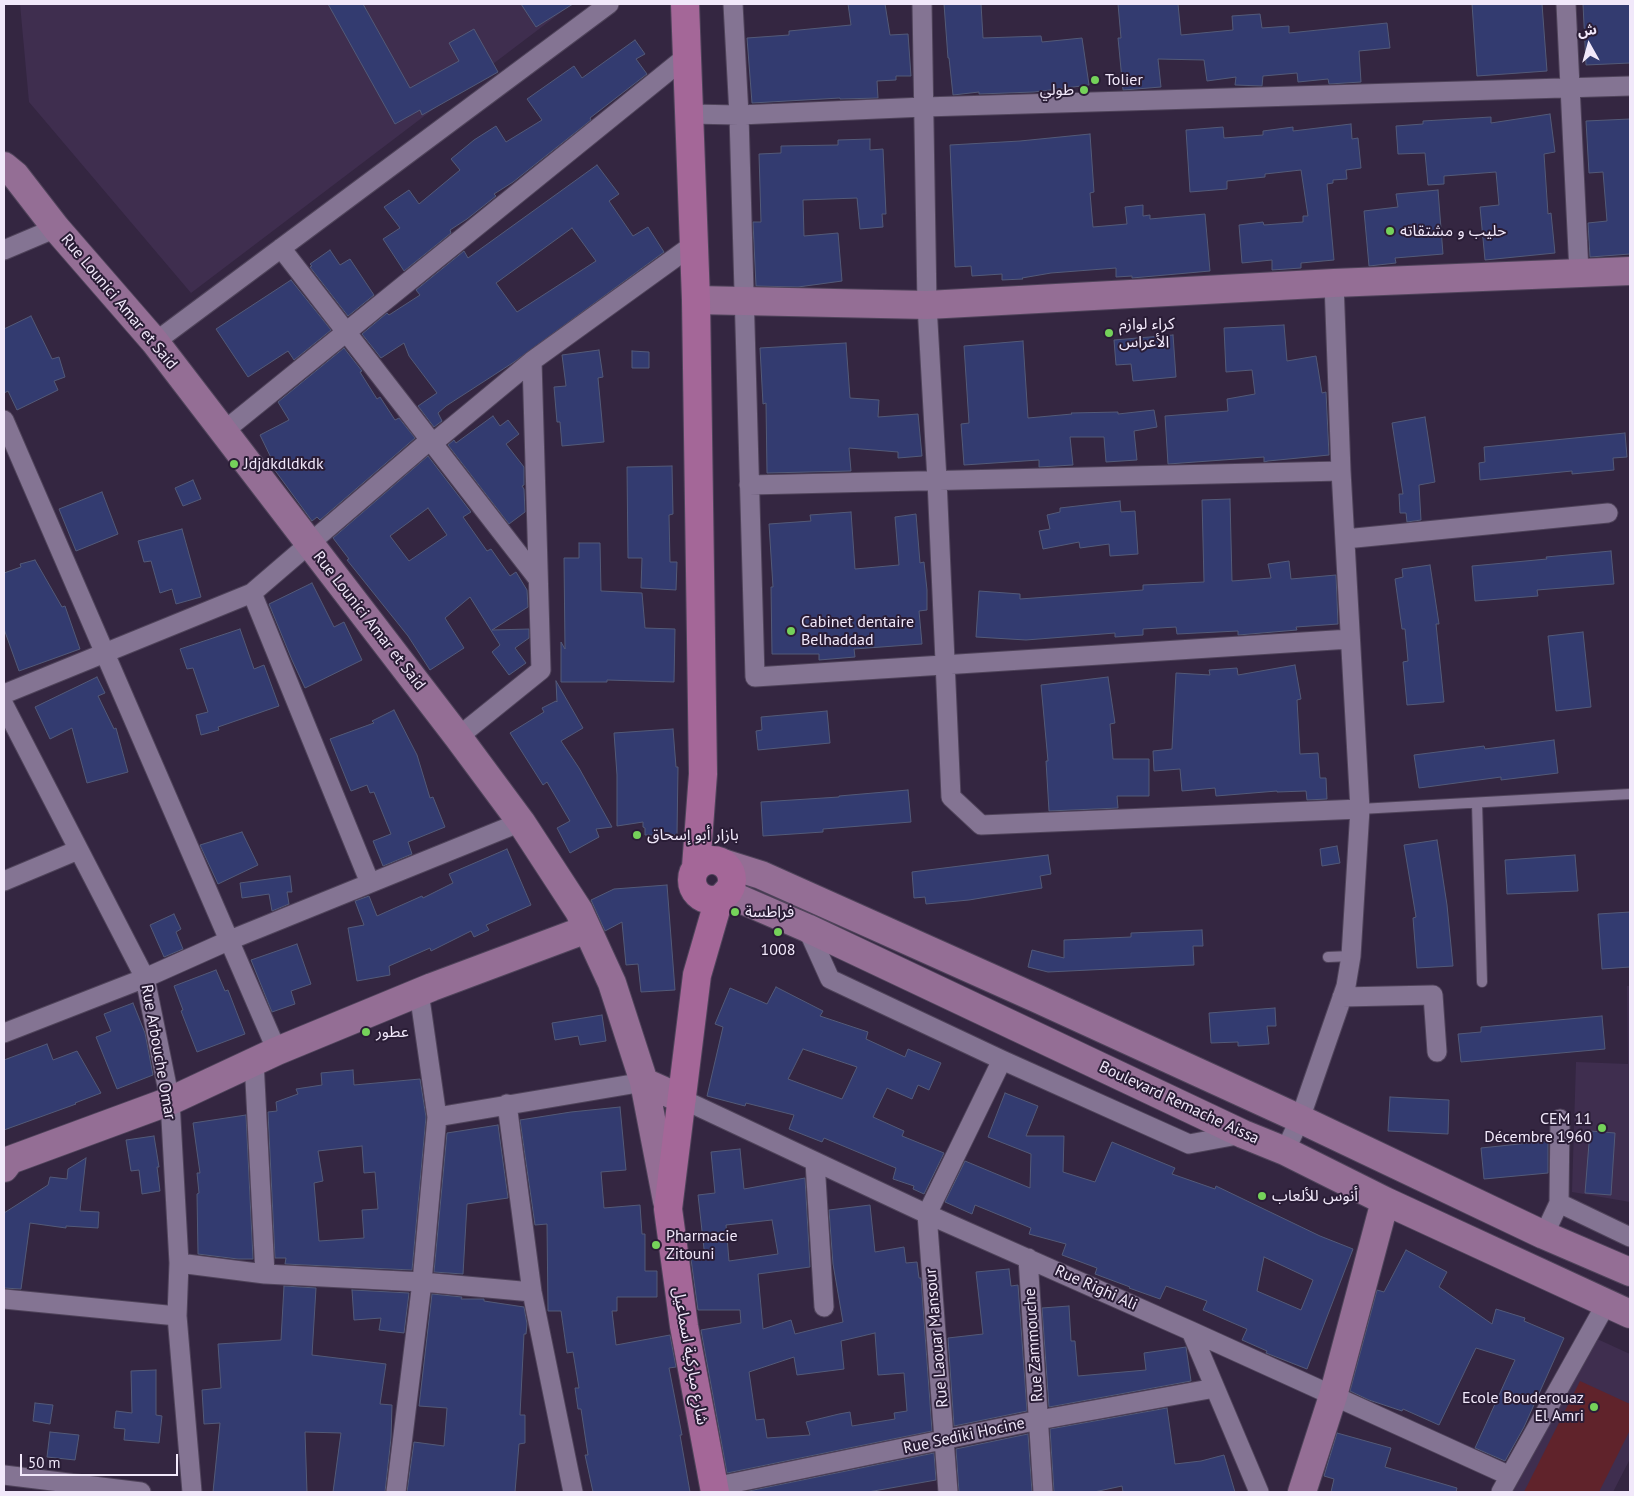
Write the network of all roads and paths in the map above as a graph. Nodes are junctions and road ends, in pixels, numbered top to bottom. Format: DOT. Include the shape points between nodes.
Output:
graph roads {
  1 [pos="609,4"];
  2 [pos="685,4"];
  3 [pos="733,4"];
  4 [pos="922,4"];
  5 [pos="1566,4"];
  6 [pos="687,56"];
  7 [pos="1630,86"];
  8 [pos="1571,87"];
  9 [pos="924,107"];
  10 [pos="689,114"];
  11 [pos="739,114"];
  12 [pos="4,166"];
  13 [pos="56,228"];
  14 [pos="694,244"];
  15 [pos="281,248"];
  16 [pos="4,250"];
  17 [pos="1630,270"];
  18 [pos="1578,272"];
  19 [pos="1334,283"];
  20 [pos="696,300"];
  21 [pos="744,301"];
  22 [pos="927,305"];
  23 [pos="346,332"];
  24 [pos="155,342"];
  25 [pos="532,361"];
  26 [pos="4,420"];
  27 [pos="224,431"];
  28 [pos="431,442"];
  29 [pos="1341,471"];
  30 [pos="937,480"];
  31 [pos="749,485"];
  32 [pos="1608,514"];
  33 [pos="1345,539"];
  34 [pos="310,544"];
  35 [pos="538,579"];
  36 [pos="252,592"];
  37 [pos="1350,639"];
  38 [pos="105,652"];
  39 [pos="946,666"];
  40 [pos="4,694"];
  41 [pos="4,705"];
  42 [pos="458,737"];
  43 [pos="1630,794"];
  44 [pos="1477,803"];
  45 [pos="1360,809"];
  46 [pos="521,822"];
  47 [pos="78,850"];
  48 [pos="707,869"];
  49 [pos="4,881"];
  50 [pos="370,883"];
  51 [pos="722,896"];
  52 [pos="807,928"];
  53 [pos="587,929"];
  54 [pos="230,940"];
  55 [pos="1351,956"];
  56 [pos="1328,957"];
  57 [pos="697,975"];
  58 [pos="145,978"];
  59 [pos="1482,982"];
  60 [pos="420,992"];
  61 [pos="1342,997"];
  62 [pos="4,1033"];
  63 [pos="1438,1052"];
  64 [pos="266,1056"];
  65 [pos="1002,1060"];
  66 [pos="644,1082"];
  67 [pos="682,1100"];
  68 [pos="170,1101"];
  69 [pos="507,1104"];
  70 [pos="437,1117"];
  71 [pos="1300,1119"];
  72 [pos="1560,1119"];
  73 [pos="1243,1134"];
  74 [pos="1285,1151"];
  75 [pos="815,1162"];
  76 [pos="6,1163"];
  77 [pos="1385,1200"];
  78 [pos="1559,1203"];
  79 [pos="668,1209"];
  80 [pos="927,1214"];
  81 [pos="1544,1235"];
  82 [pos="1630,1237"];
  83 [pos="1028,1258"];
  84 [pos="179,1263"];
  85 [pos="1630,1272"];
  86 [pos="265,1274"];
  87 [pos="422,1282"];
  88 [pos="532,1292"];
  89 [pos="4,1299"];
  90 [pos="824,1307"];
  91 [pos="1618,1309"];
  92 [pos="177,1316"];
  93 [pos="1191,1331"];
  94 [pos="1215,1388"];
  95 [pos="1333,1396"];
  96 [pos="1040,1420"];
  97 [pos="946,1441"];
  98 [pos="4,1474"];
  99 [pos="1506,1484"];
  100 [pos="714,1490"];
  101 [pos="141,1492"];
  102 [pos="192,1492"];
  103 [pos="396,1492"];
  104 [pos="573,1492"];
  105 [pos="948,1492"];
  106 [pos="1043,1492"];
  107 [pos="1259,1492"];
  108 [pos="1302,1492"];
  1 -- 15 [label="street"];
  2 -- 6 [label="main road"];
  3 -- 11 [label="street"];
  4 -- 9 [label="street"];
  5 -- 8 [label="street"];
  6 -- 10 [label="main road"];
  6 -- 23 [label="street"];
  7 -- 8 [label="street"];
  8 -- 9 [label="street"];
  8 -- 18 [label="street"];
  9 -- 11 [label="street"];
  9 -- 22 [label="street"];
  10 -- 11 [label="street"];
  10 -- 14 [label="main road"];
  11 -- 21 [label="street"];
  12 -- 13 [label="main road, Rue Lounici Amar et Said"];
  13 -- 16 [label="street"];
  13 -- 24 [label="main road, Rue Lounici Amar et Said"];
  14 -- 20 [label="main road"];
  14 -- 25 [label="street"];
  15 -- 23 [label="street"];
  15 -- 24 [label="street"];
  17 -- 18 [label="main road"];
  18 -- 19 [label="main road"];
  19 -- 22 [label="main road"];
  19 -- 29 [label="street"];
  20 -- 21 [label="main road"];
  20 -- 48 [label="main road"];
  21 -- 22 [label="main road"];
  21 -- 31 [label="street"];
  22 -- 30 [label="street"];
  23 -- 27 [label="street"];
  23 -- 28 [label="street"];
  24 -- 27 [label="main road, Rue Lounici Amar et Said"];
  25 -- 28 [label="street"];
  25 -- 35 [label="street"];
  26 -- 38 [label="street"];
  27 -- 34 [label="main road, Rue Lounici Amar et Said"];
  28 -- 34 [label="street"];
  28 -- 35 [label="street"];
  29 -- 30 [label="street"];
  29 -- 33 [label="street"];
  30 -- 31 [label="street"];
  30 -- 39 [label="street"];
  31 -- 39 [label="street" via="755,676"];
  32 -- 33 [label="street"];
  33 -- 37 [label="street"];
  34 -- 36 [label="street"];
  34 -- 42 [label="main road, Rue Lounici Amar et Said"];
  35 -- 42 [label="street" via="541,670"];
  36 -- 38 [label="street"];
  36 -- 50 [label="street"];
  37 -- 39 [label="street"];
  37 -- 45 [label="street"];
  38 -- 40 [label="street"];
  38 -- 54 [label="street"];
  39 -- 45 [label="street" via="951,797 981,824"];
  41 -- 47 [label="street, Rue Arbouche Omar"];
  42 -- 46 [label="main road, Rue Lounici Amar et Said"];
  43 -- 44 [label="lane"];
  44 -- 45 [label="lane"];
  44 -- 59 [label="lane"];
  45 -- 55 [label="street"];
  46 -- 50 [label="street"];
  46 -- 53 [label="main road, Rue Lounici Amar et Said" via="579,911"];
  47 -- 49 [label="street"];
  47 -- 58 [label="street, Rue Arbouche Omar"];
  48 -- 51 [label="main road" via="700,896 712,900"];
  48 -- 51 [label="main road" via="728,867 731,885"];
  48 -- 57 [label="main road"];
  48 -- 71 [label="main road" via="761,875"];
  50 -- 54 [label="street"];
  51 -- 52 [label="main road, Boulevard Remache Aissa"];
  51 -- 57 [label="main road"];
  52 -- 65 [label="street" via="830,980"];
  52 -- 73 [label="main road, Boulevard Remache Aissa"];
  53 -- 60 [label="main road"];
  53 -- 66 [label="main road, Rue Lounici Amar et Said" via="612,983"];
  54 -- 58 [label="street"];
  54 -- 64 [label="street"];
  55 -- 56 [label="lane"];
  55 -- 61 [label="street"];
  57 -- 67 [label="main road, شارع مباركية اسماعيل"];
  58 -- 62 [label="street"];
  58 -- 68 [label="street, Rue Arbouche Omar"];
  60 -- 64 [label="main road"];
  60 -- 70 [label="street"];
  61 -- 63 [label="street" via="1433,995"];
  61 -- 71 [label="street"];
  64 -- 68 [label="main road"];
  64 -- 86 [label="street"];
  65 -- 73 [label="street" via="1189,1144"];
  65 -- 80 [label="street"];
  66 -- 67 [label="main road"];
  66 -- 69 [label="street"];
  66 -- 79 [label="main road, Rue Lounici Amar et Said"];
  67 -- 75 [label="street, Rue Righi Ali"];
  67 -- 79 [label="main road, شارع مباركية اسماعيل"];
  68 -- 76 [label="main road"];
  68 -- 84 [label="street, Rue Arbouche Omar"];
  69 -- 70 [label="street"];
  69 -- 88 [label="street"];
  70 -- 87 [label="street"];
  71 -- 74 [label="street"];
  71 -- 81 [label="main road"];
  72 -- 78 [label="street"];
  73 -- 74 [label="main road, Boulevard Remache Aissa"];
  74 -- 77 [label="main road, Boulevard Remache Aissa"];
  75 -- 80 [label="street, Rue Righi Ali"];
  75 -- 90 [label="street"];
  77 -- 91 [label="main road, Boulevard Remache Aissa"];
  77 -- 95 [label="main road"];
  78 -- 81 [label="street"];
  78 -- 82 [label="street"];
  79 -- 100 [label="main road, شارع مباركية اسماعيل" via="684,1326"];
  80 -- 83 [label="street, Rue Righi Ali"];
  80 -- 97 [label="street, Rue Laouar Mansour"];
  81 -- 85 [label="main road"];
  83 -- 93 [label="street, Rue Righi Ali"];
  83 -- 96 [label="street, Rue Zammouche"];
  84 -- 86 [label="street"];
  84 -- 92 [label="street, Rue Arbouche Omar"];
  86 -- 87 [label="street"];
  87 -- 88 [label="street"];
  87 -- 103 [label="street"];
  88 -- 104 [label="street"];
  89 -- 92 [label="street"];
  91 -- 99 [label="street"];
  92 -- 102 [label="street, Rue Arbouche Omar"];
  93 -- 94 [label="street"];
  93 -- 95 [label="street, Rue Righi Ali"];
  94 -- 96 [label="street, Rue Sediki Hocine"];
  94 -- 107 [label="street"];
  95 -- 99 [label="street, Rue Righi Ali"];
  95 -- 108 [label="main road"];
  96 -- 97 [label="street, Rue Sediki Hocine"];
  96 -- 106 [label="street, Rue Zammouche"];
  97 -- 100 [label="street, Rue Sediki Hocine"];
  97 -- 105 [label="street, Rue Laouar Mansour"];
  98 -- 101 [label="street"];
}
